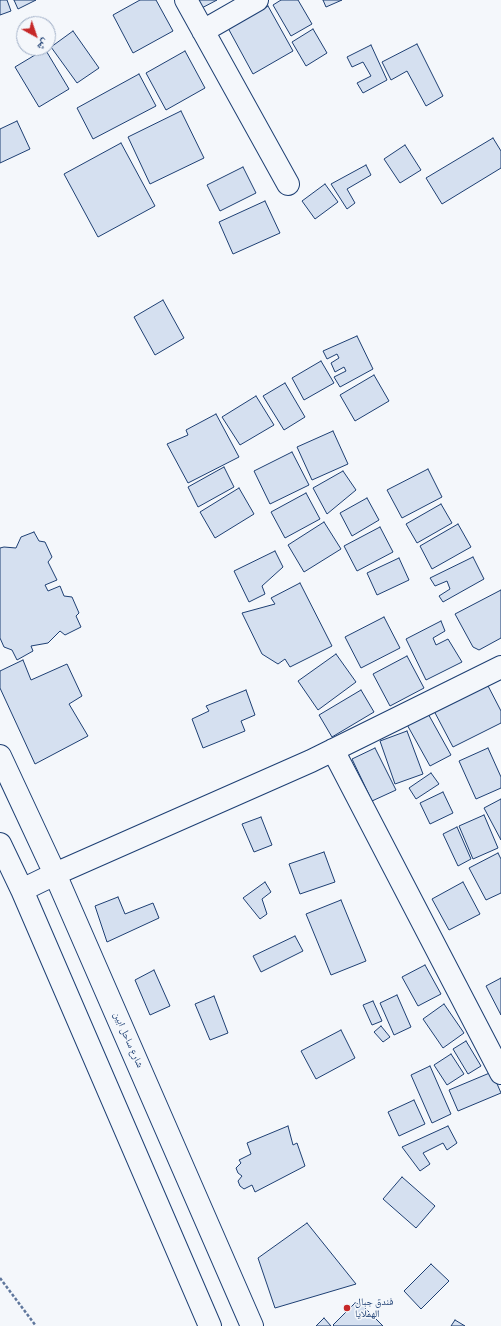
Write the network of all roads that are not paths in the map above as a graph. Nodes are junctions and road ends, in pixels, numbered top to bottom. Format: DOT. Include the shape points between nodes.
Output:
graph roads {
  1 [pos="186,0"];
  2 [pos="257,0"];
  3 [pos="203,31"];
  4 [pos="288,184"];
  5 [pos="501,667"];
  6 [pos="333,750"];
  7 [pos="0,756"];
  8 [pos="0,844"];
  9 [pos="55,874"];
  10 [pos="22,890"];
  11 [pos="501,1073"];
  12 [pos="210,1326"];
  13 [pos="252,1326"];
  1 -- 3 [label="main road"];
  2 -- 3 [label="main road"];
  3 -- 4 [label="main road"];
  5 -- 6 [label="main road"];
  6 -- 9 [label="main road"];
  6 -- 11 [label="main road"];
  7 -- 9 [label="main road, شارع ساحل ابين"];
  8 -- 10 [label="main road"];
  9 -- 10 [label="main road"];
  9 -- 13 [label="main road, شارع ساحل ابين"];
  10 -- 12 [label="main road"];
}
